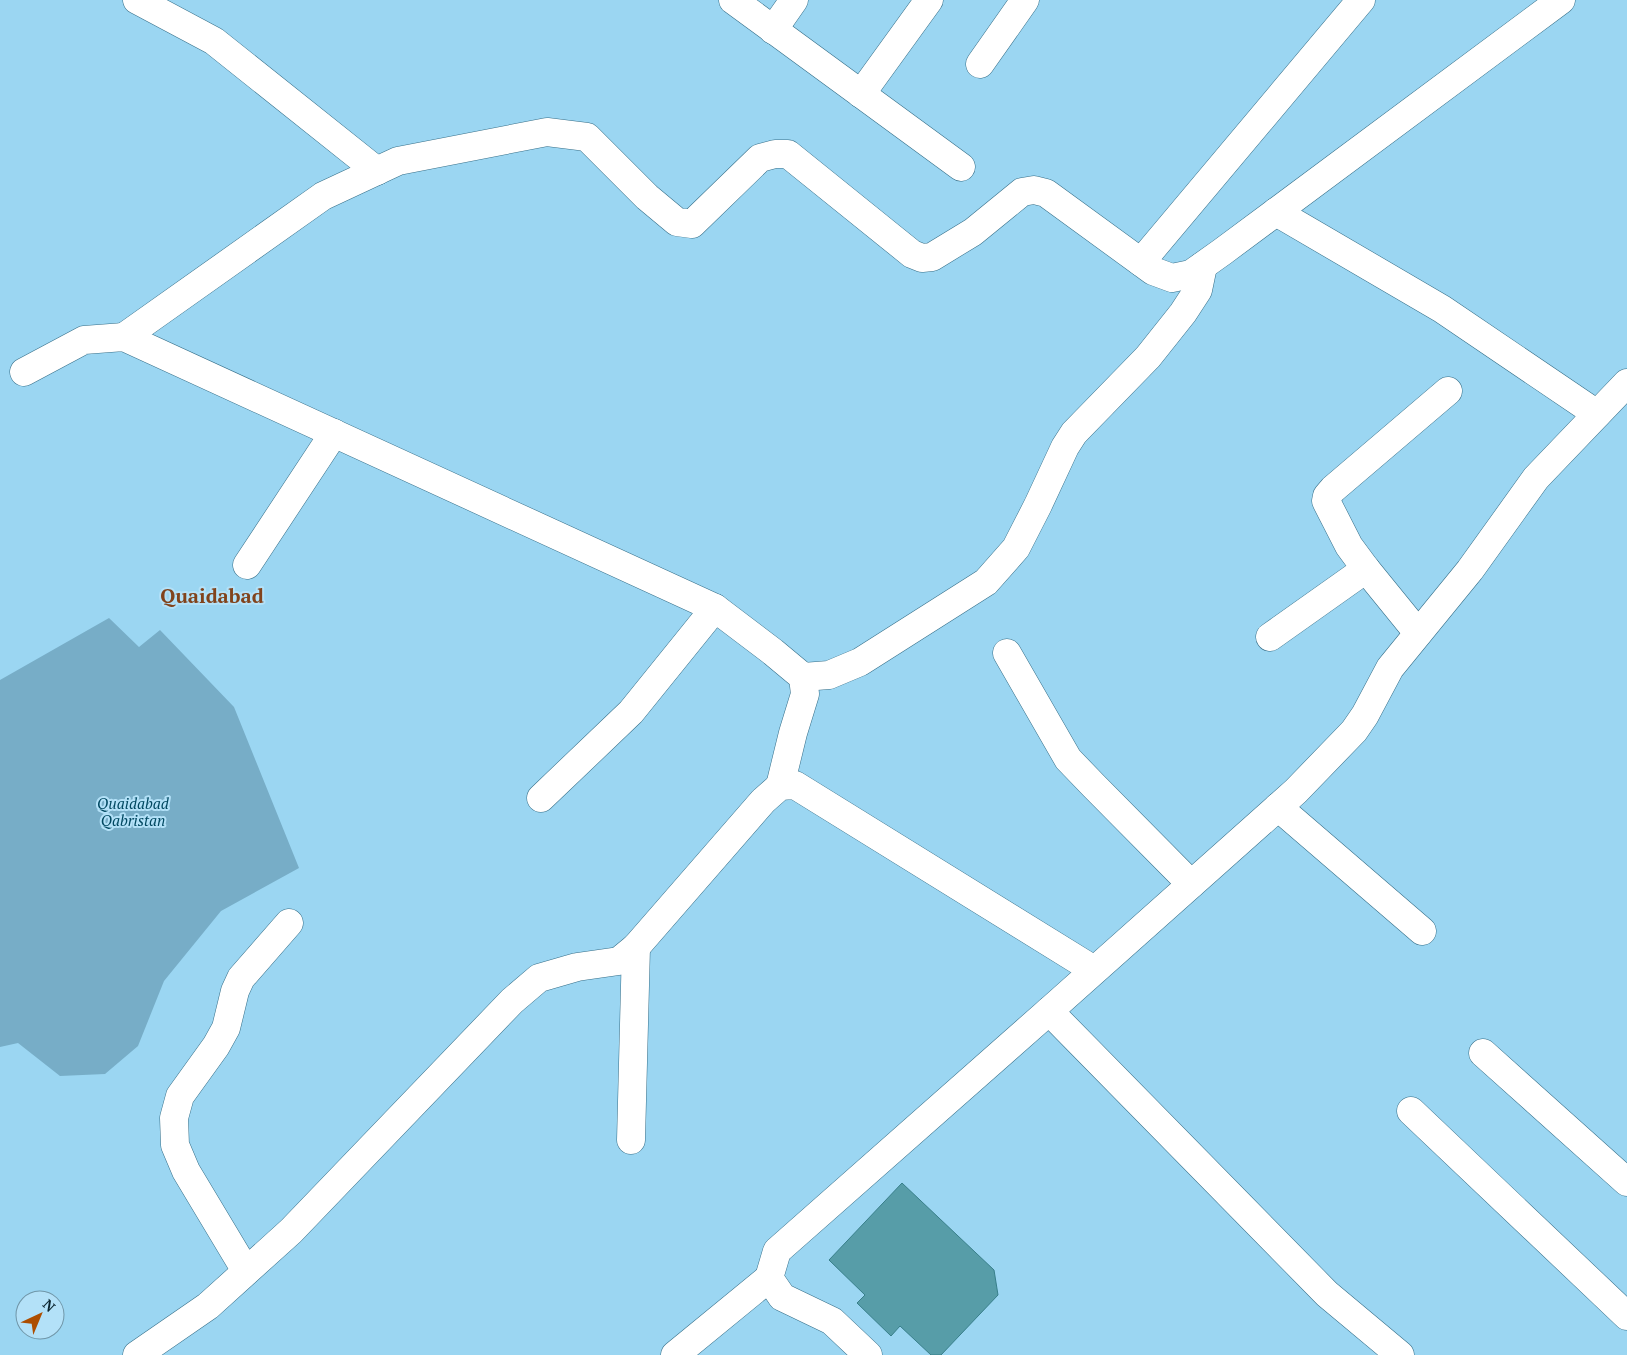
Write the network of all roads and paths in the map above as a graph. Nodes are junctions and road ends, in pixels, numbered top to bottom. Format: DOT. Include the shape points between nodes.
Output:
graph roads {
  1 [pos="137,0"];
  2 [pos="733,0"];
  3 [pos="794,0"];
  4 [pos="929,0"];
  5 [pos="1025,0"];
  6 [pos="1361,0"];
  7 [pos="1561,0"];
  8 [pos="773,30"];
  9 [pos="980,64"];
  10 [pos="861,94"];
  11 [pos="961,167"];
  12 [pos="377,171"];
  13 [pos="1276,212"];
  14 [pos="1141,262"];
  15 [pos="1203,266"];
  16 [pos="124,337"];
  17 [pos="24,372"];
  18 [pos="1448,391"];
  19 [pos="1624,392"];
  20 [pos="1597,414"];
  21 [pos="334,433"];
  22 [pos="247,565"];
  23 [pos="1366,569"];
  24 [pos="715,608"];
  25 [pos="1418,633"];
  26 [pos="1270,637"];
  27 [pos="1008,653"];
  28 [pos="803,678"];
  29 [pos="780,786"];
  30 [pos="541,798"];
  31 [pos="1278,807"];
  32 [pos="1191,884"];
  33 [pos="289,923"];
  34 [pos="1422,930"];
  35 [pos="636,947"];
  36 [pos="1094,970"];
  37 [pos="1049,1011"];
  38 [pos="1482,1053"];
  39 [pos="1412,1111"];
  40 [pos="631,1140"];
  41 [pos="1627,1182"];
  42 [pos="246,1271"];
  43 [pos="769,1278"];
  44 [pos="1627,1316"];
  45 [pos="137,1355"];
  46 [pos="674,1355"];
  47 [pos="868,1355"];
  48 [pos="1400,1355"];
  1 -- 12 [label="street" via="214,41"];
  2 -- 8 [label="street"];
  3 -- 8 [label="street"];
  4 -- 10 [label="street"];
  5 -- 9 [label="street"];
  6 -- 14 [label="street"];
  7 -- 13 [label="street"];
  8 -- 10 [label="street"];
  10 -- 11 [label="street"];
  12 -- 14 [label="street" via="398,161 548,132 587,137 677,222 692,224 760,158 788,154 912,254 922,258 932,257 973,232 1022,192 1034,190 1046,193"];
  12 -- 16 [label="street" via="323,196"];
  13 -- 15 [label="street"];
  13 -- 20 [label="street" via="1442,309"];
  14 -- 15 [label="street" via="1172,278 1191,274"];
  15 -- 28 [label="street" via="1198,290 1183,313 1148,357 1074,433 1016,548 986,582 860,662 829,674"];
  16 -- 17 [label="street" via="84,340"];
  16 -- 21 [label="street"];
  18 -- 23 [label="street" via="1327,496 1326,502 1349,546"];
  19 -- 20 [label="street"];
  20 -- 25 [label="street" via="1536,478 1470,570"];
  21 -- 22 [label="street"];
  21 -- 24 [label="street"];
  23 -- 25 [label="street"];
  23 -- 26 [label="street"];
  24 -- 28 [label="street"];
  24 -- 30 [label="street" via="631,712"];
  25 -- 31 [label="street" via="1390,668 1354,730"];
  27 -- 32 [label="street" via="1068,759"];
  28 -- 29 [label="street" via="805,694"];
  29 -- 35 [label="street" via="762,801"];
  29 -- 36 [label="street" via="795,785"];
  31 -- 32 [label="street"];
  31 -- 34 [label="street"];
  32 -- 36 [label="street"];
  33 -- 42 [label="street" via="241,978 226,1028 180,1096 174,1118 175,1145 186,1171"];
  35 -- 40 [label="street"];
  35 -- 42 [label="street" via="619,961 577,966 539,978 512,1001 291,1231"];
  36 -- 37 [label="street"];
  37 -- 43 [label="street" via="776,1251"];
  37 -- 48 [label="street" via="1327,1294"];
  38 -- 41 [label="street"];
  39 -- 44 [label="street"];
  42 -- 45 [label="street" via="208,1306"];
  43 -- 46 [label="street"];
  43 -- 47 [label="street" via="782,1296 832,1321"];
}
